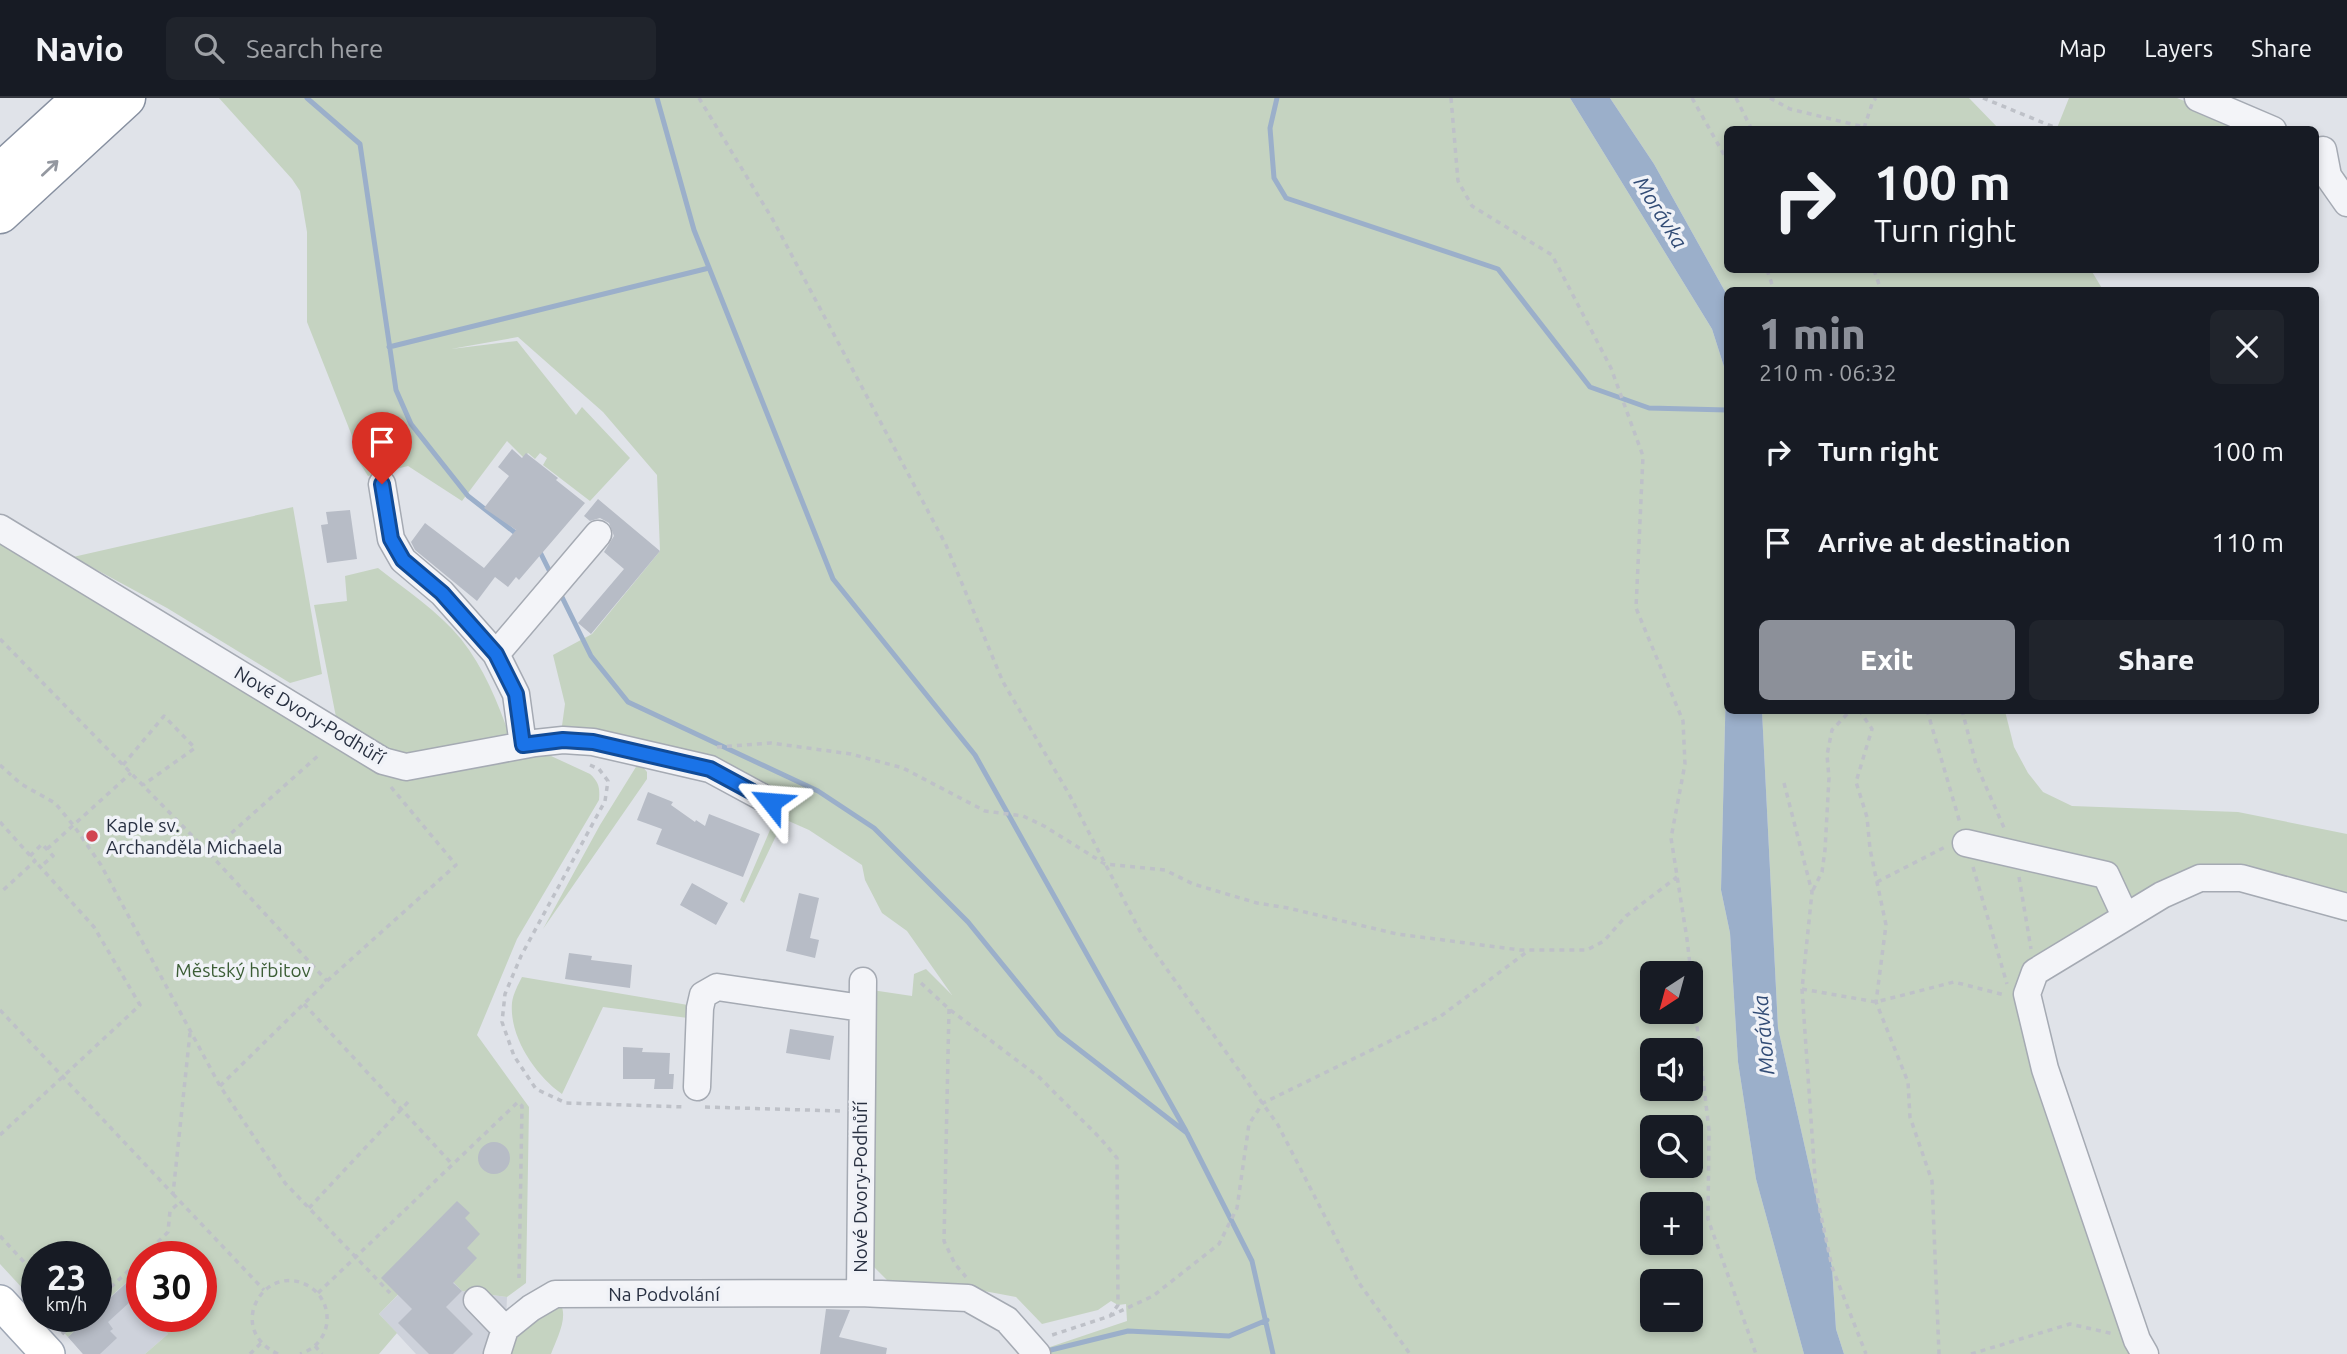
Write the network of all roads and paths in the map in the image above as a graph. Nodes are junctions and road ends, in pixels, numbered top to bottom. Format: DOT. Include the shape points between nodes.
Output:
graph roads {
  1 [pos="82,98"];
  2 [pos="126,98"];
  3 [pos="699,98"];
  4 [pos="1451,98"];
  5 [pos="1692,98"];
  6 [pos="1736,98"];
  7 [pos="1770,98"];
  8 [pos="1876,98"];
  9 [pos="1983,98"];
  10 [pos="2198,98"];
  11 [pos="1750,126"];
  12 [pos="1855,126"];
  13 [pos="1864,126"];
  14 [pos="2051,126"];
  15 [pos="2264,126"];
  16 [pos="2328,152"];
  17 [pos="1724,155"];
  18 [pos="0,173"];
  19 [pos="2347,203"];
  20 [pos="0,214"];
  21 [pos="382,484"];
  22 [pos="0,528"];
  23 [pos="598,534"];
  24 [pos="0,639"];
  25 [pos="496,654"];
  26 [pos="1847,714"];
  27 [pos="1862,714"];
  28 [pos="1963,714"];
  29 [pos="523,745"];
  30 [pos="712,747"];
  31 [pos="320,754"];
  32 [pos="383,761"];
  33 [pos="586,764"];
  34 [pos="0,765"];
  35 [pos="123,765"];
  36 [pos="132,773"];
  37 [pos="1784,783"];
  38 [pos="143,785"];
  39 [pos="771,802"];
  40 [pos="0,822"];
  41 [pos="74,826"];
  42 [pos="1966,843"];
  43 [pos="47,849"];
  44 [pos="209,853"];
  45 [pos="2015,854"];
  46 [pos="30,856"];
  47 [pos="35,861"];
  48 [pos="1105,864"];
  49 [pos="40,867"];
  50 [pos="1677,877"];
  51 [pos="1877,882"];
  52 [pos="1812,892"];
  53 [pos="0,893"];
  54 [pos="2347,907"];
  55 [pos="2125,916"];
  56 [pos="1529,950"];
  57 [pos="327,981"];
  58 [pos="863,981"];
  59 [pos="921,983"];
  60 [pos="2031,983"];
  61 [pos="1802,989"];
  62 [pos="1876,1002"];
  63 [pos="304,1003"];
  64 [pos="862,1008"];
  65 [pos="948,1009"];
  66 [pos="0,1010"];
  67 [pos="190,1033"];
  68 [pos="62,1078"];
  69 [pos="220,1086"];
  70 [pos="697,1087"];
  71 [pos="410,1101"];
  72 [pos="1263,1103"];
  73 [pos="401,1109"];
  74 [pos="860,1111"];
  75 [pos="0,1135"];
  76 [pos="452,1164"];
  77 [pos="173,1194"];
  78 [pos="180,1202"];
  79 [pos="309,1208"];
  80 [pos="0,1236"];
  81 [pos="160,1241"];
  82 [pos="355,1257"];
  83 [pos="21,1259"];
  84 [pos="126,1272"];
  85 [pos="519,1278"];
  86 [pos="971,1282"];
  87 [pos="112,1286"];
  88 [pos="264,1290"];
  89 [pos="318,1293"];
  90 [pos="390,1293"];
  91 [pos="860,1293"];
  92 [pos="477,1300"];
  93 [pos="0,1302"];
  94 [pos="1110,1316"];
  95 [pos="64,1332"];
  96 [pos="501,1342"];
  97 [pos="261,1343"];
  98 [pos="315,1346"];
  99 [pos="52,1347"];
  100 [pos="2141,1347"];
  101 [pos="1032,1349"];
  102 [pos="250,1354"];
  103 [pos="278,1354"];
  104 [pos="300,1354"];
  105 [pos="322,1354"];
  106 [pos="1410,1354"];
  107 [pos="1756,1354"];
  108 [pos="1866,1354"];
  109 [pos="1939,1354"];
  110 [pos="1971,1354"];
  1 -- 18 [label="highway"];
  20 -- 2 [label="highway, one-way"];
  3 -- 48 [label="path" via="773,220 946,545 1003,682"];
  4 -- 50 [label="path" via="1458,181 1472,206 1552,255 1611,368 1643,456 1636,608 1683,721 1685,764 1671,838"];
  5 -- 17 [label="path"];
  6 -- 11 [label="path"];
  7 -- 12 [label="path" via="1790,109"];
  8 -- 13 [label="path"];
  9 -- 14 [label="path"];
  10 -- 15 [label="street"];
  16 -- 19 [label="street" via="2328,176"];
  21 -- 25 [label="street" via="391,539 403,560 442,593"];
  22 -- 32 [label="street, Nové Dvory-Podhůří"];
  23 -- 25 [label="street"];
  24 -- 35 [label="path"];
  25 -- 29 [label="street" via="516,694"];
  26 -- 52 [label="path" via="1832,730 1827,755 1822,872"];
  27 -- 51 [label="path" via="1872,729 1856,782 1867,817"];
  28 -- 45 [label="path" via="1976,764"];
  29 -- 32 [label="street, Nové Dvory-Podhůří" via="406,767"];
  29 -- 39 [label="street, Nové Dvory-Podhůří" via="593,742 710,769"];
  30 -- 48 [label="path" via="771,743 851,754 903,768 985,811 1023,816"];
  31 -- 44 [label="path"];
  32 -- 57 [label="path" via="381,775 456,865"];
  33 -- 74 [label="path" via="599,769 608,781 605,801 539,920 505,994 502,1022 514,1056 536,1089 566,1103"];
  34 -- 41 [label="path" via="21,784 55,803"];
  35 -- 36 [label="path"];
  35 -- 38 [label="path" via="164,716 195,748"];
  36 -- 38 [label="path"];
  36 -- 41 [label="path"];
  37 -- 52 [label="path"];
  38 -- 44 [label="path"];
  40 -- 46 [label="path"];
  41 -- 43 [label="path"];
  41 -- 67 [label="path" via="101,865"];
  42 -- 45 [label="street"];
  42 -- 51 [label="path" via="1949,845"];
  43 -- 46 [label="path" via="42,844"];
  43 -- 49 [label="path" via="53,856"];
  44 -- 57 [label="path"];
  45 -- 55 [label="street" via="2106,875"];
  45 -- 60 [label="path"];
  46 -- 47 [label="path"];
  47 -- 49 [label="path"];
  47 -- 53 [label="path"];
  48 -- 56 [label="path" via="1165,870 1193,884 1257,903 1397,934"];
  48 -- 72 [label="path" via="1141,933"];
  49 -- 68 [label="path" via="94,927 140,1005"];
  50 -- 56 [label="path" via="1626,916 1604,941 1587,950"];
  50 -- 107 [label="path" via="1709,1130 1708,1219"];
  51 -- 62 [label="path" via="1886,925"];
  52 -- 61 [label="path"];
  54 -- 55 [label="street" via="2241,878 2200,878"];
  55 -- 60 [label="street"];
  56 -- 72 [label="path" via="1441,1016"];
  57 -- 63 [label="path"];
  58 -- 64 [label="street, Nové Dvory-Podhůří"];
  59 -- 65 [label="path"];
  60 -- 62 [label="path" via="2011,996 1954,982"];
  60 -- 100 [label="street" via="2045,1069"];
  61 -- 62 [label="path"];
  61 -- 108 [label="path" via="1816,1192 1832,1267"];
  62 -- 109 [label="path" via="1908,1082 1910,1117 1932,1181"];
  63 -- 69 [label="path"];
  63 -- 73 [label="path"];
  64 -- 70 [label="street" via="717,987 703,995 700,1008"];
  64 -- 74 [label="street, Nové Dvory-Podhůří"];
  65 -- 86 [label="path" via="944,1241"];
  65 -- 94 [label="path" via="1038,1077 1117,1158 1118,1305"];
  66 -- 68 [label="path"];
  67 -- 69 [label="path"];
  67 -- 77 [label="path"];
  68 -- 75 [label="path"];
  68 -- 77 [label="path"];
  69 -- 79 [label="path" via="285,1183"];
  71 -- 73 [label="path"];
  72 -- 94 [label="path" via="1249,1124 1237,1208 1219,1244 1153,1296"];
  72 -- 106 [label="path" via="1359,1283"];
  73 -- 76 [label="path"];
  73 -- 79 [label="path"];
  74 -- 91 [label="street, Nové Dvory-Podhůří"];
  76 -- 82 [label="path"];
  76 -- 85 [label="path" via="518,1102 522,1106"];
  77 -- 78 [label="path"];
  78 -- 81 [label="path" via="170,1211 169,1233"];
  78 -- 88 [label="path"];
  79 -- 82 [label="path"];
  80 -- 83 [label="path"];
  82 -- 89 [label="path"];
  82 -- 90 [label="path"];
  84 -- 87 [label="path"];
  88 -- 89 [label="path" via="292,1280"];
  88 -- 97 [label="path" via="252,1316"];
  89 -- 98 [label="path" via="327,1321"];
  91 -- 96 [label="street, Na Podvolání" via="555,1294 531,1308"];
  91 -- 101 [label="street, Nové Dvory-Podhůří" via="968,1298 1007,1320"];
  92 -- 96 [label="street"];
  93 -- 99 [label="main road"];
  94 -- 101 [label="path"];
  95 -- 99 [label="path"];
  97 -- 102 [label="path"];
  97 -- 103 [label="path"];
  98 -- 104 [label="path"];
  98 -- 105 [label="path"];
  100 -- 110 [label="path" via="2070,1324"];
}
